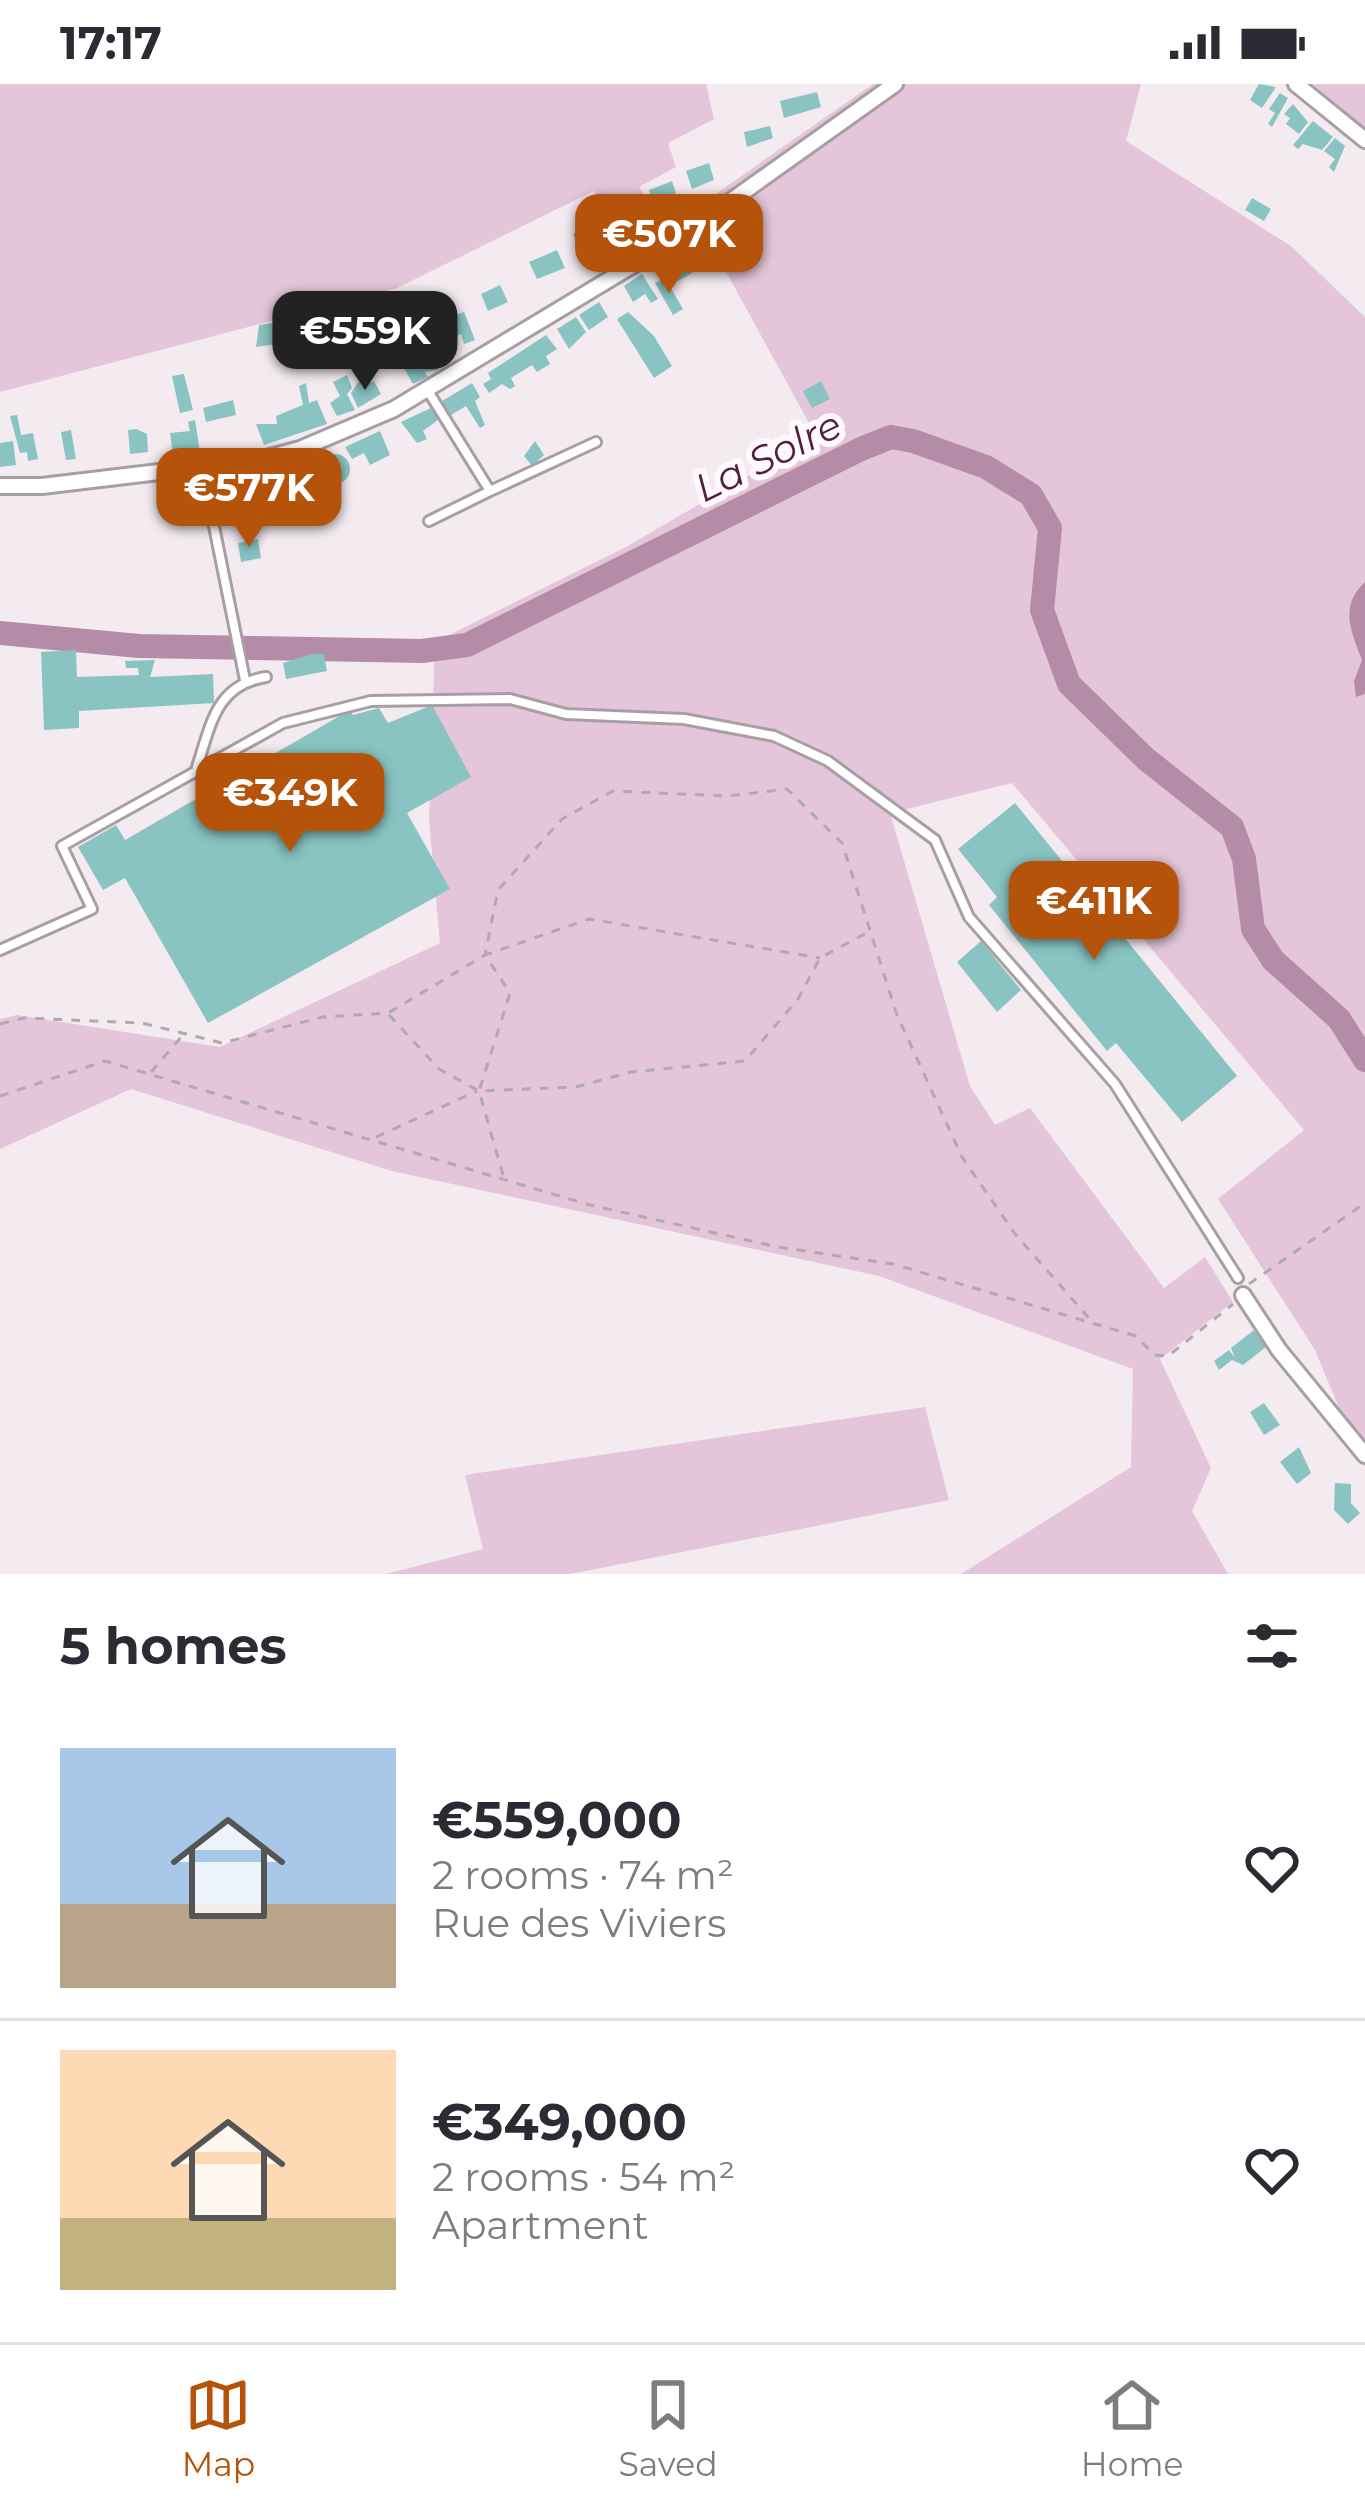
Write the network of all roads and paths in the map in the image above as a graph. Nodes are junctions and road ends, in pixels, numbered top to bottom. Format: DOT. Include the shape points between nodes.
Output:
graph roads {
  1 [pos="895,84"];
  2 [pos="1296,84"];
  3 [pos="1365,140"];
  4 [pos="428,391"];
  5 [pos="596,442"];
  6 [pos="202,465"];
  7 [pos="0,486"];
  8 [pos="490,491"];
  9 [pos="429,521"];
  10 [pos="266,677"];
  11 [pos="245,680"];
  12 [pos="197,768"];
  13 [pos="870,931"];
  14 [pos="0,950"];
  15 [pos="485,955"];
  16 [pos="820,958"];
  17 [pos="388,1013"];
  18 [pos="0,1024"];
  19 [pos="184,1034"];
  20 [pos="150,1074"];
  21 [pos="479,1091"];
  22 [pos="0,1096"];
  23 [pos="373,1138"];
  24 [pos="504,1178"];
  25 [pos="1365,1203"];
  26 [pos="1238,1278"];
  27 [pos="1241,1297"];
  28 [pos="1095,1325"];
  29 [pos="1365,1455"];
  1 -- 4 [label="street" via="682,235"];
  2 -- 3 [label="street"];
  4 -- 6 [label="street" via="284,454"];
  4 -- 8 [label="lane"];
  5 -- 8 [label="lane"];
  6 -- 7 [label="street"];
  6 -- 11 [label="lane"];
  8 -- 9 [label="lane"];
  10 -- 11 [label="lane"];
  11 -- 12 [label="lane" via="212,717"];
  12 -- 14 [label="lane" via="62,846 92,909"];
  12 -- 26 [label="lane" via="313,713 423,696 713,722 801,747 935,840 969,917 1115,1084"];
  13 -- 15 [label="path" via="842,843 787,789 728,796 613,791 562,819 498,890"];
  13 -- 16 [label="path"];
  13 -- 28 [label="path" via="897,1015 962,1157 1015,1234"];
  15 -- 16 [label="path" via="589,919"];
  15 -- 17 [label="path"];
  15 -- 21 [label="path" via="510,993"];
  16 -- 21 [label="path" via="798,999 745,1061 632,1072 576,1088"];
  17 -- 19 [label="path" via="323,1017 222,1043"];
  17 -- 21 [label="path" via="440,1069"];
  18 -- 19 [label="path" via="118,1022"];
  19 -- 20 [label="path"];
  20 -- 22 [label="path" via="105,1061"];
  20 -- 23 [label="path"];
  21 -- 23 [label="path"];
  21 -- 24 [label="path"];
  23 -- 24 [label="path"];
  24 -- 28 [label="path" via="778,1247 893,1264"];
  25 -- 27 [label="path" via="1253,1278"];
  27 -- 28 [label="path" via="1168,1356"];
  27 -- 29 [label="street"];
}
